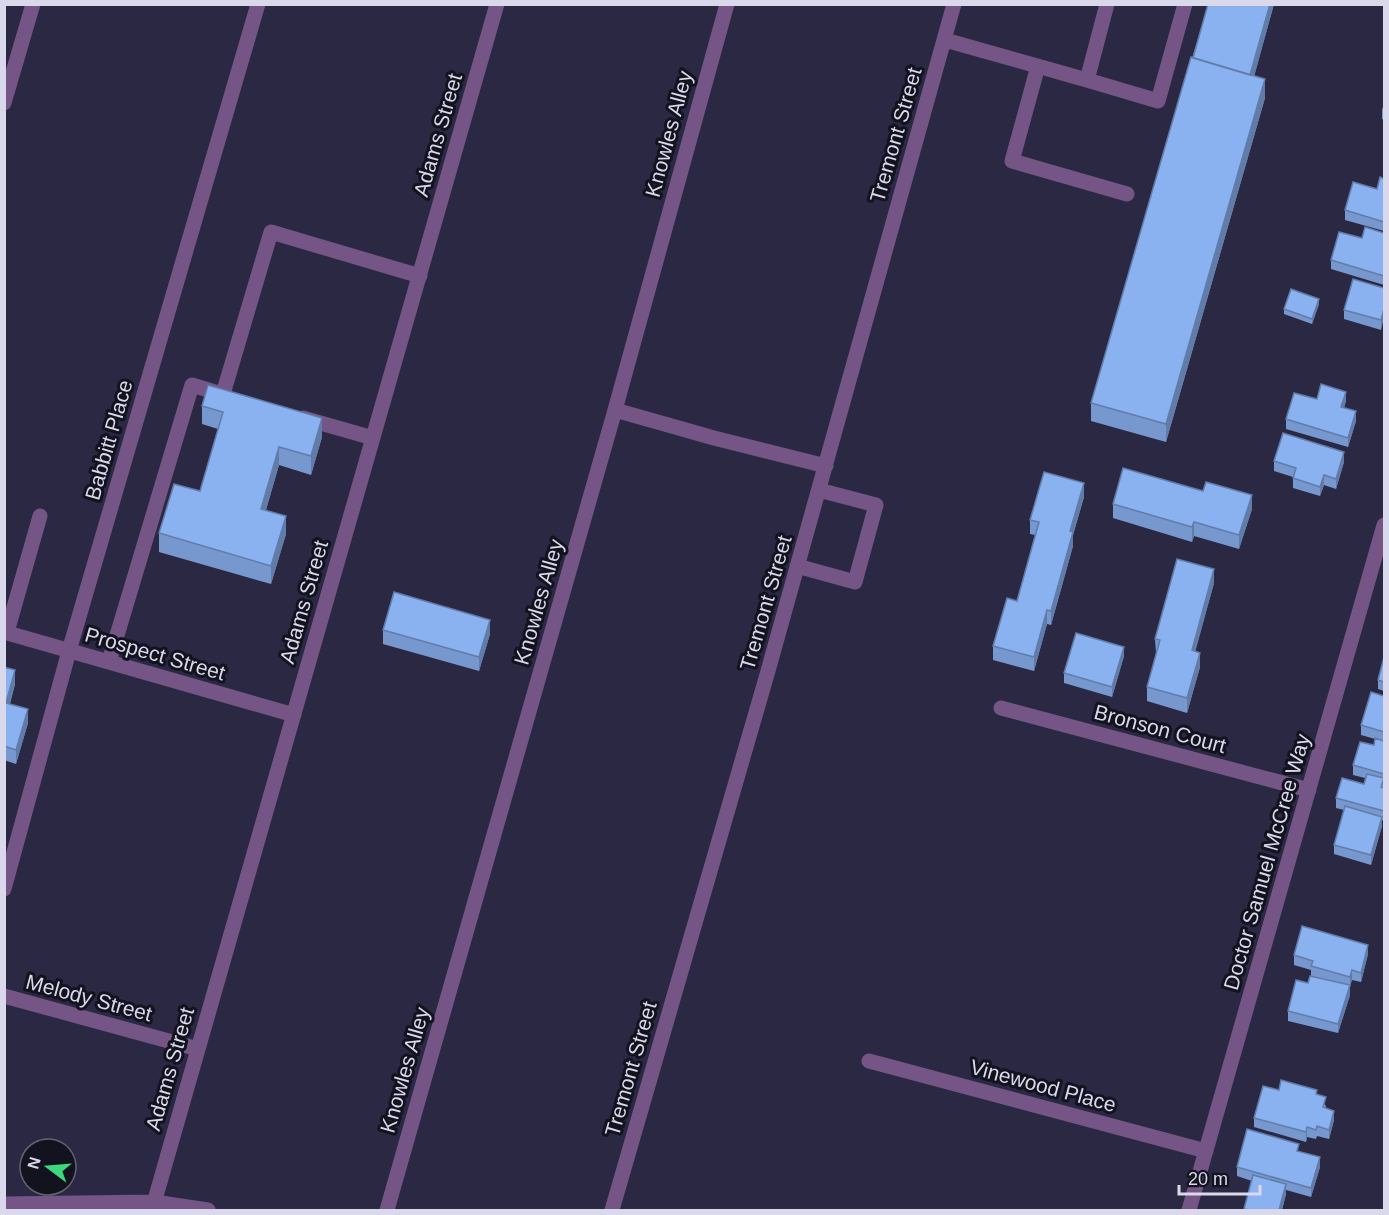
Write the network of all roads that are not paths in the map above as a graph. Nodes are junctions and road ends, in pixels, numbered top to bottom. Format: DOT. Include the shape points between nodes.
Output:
graph roads {
  1 [pos="33,4"];
  2 [pos="258,4"];
  3 [pos="497,4"];
  4 [pos="727,4"];
  5 [pos="954,4"];
  6 [pos="1107,4"];
  7 [pos="1185,4"];
  8 [pos="945,39"];
  9 [pos="1038,66"];
  10 [pos="1087,80"];
  11 [pos="4,103"];
  12 [pos="1127,194"];
  13 [pos="420,276"];
  14 [pos="223,394"];
  15 [pos="244,400"];
  16 [pos="615,410"];
  17 [pos="290,414"];
  18 [pos="373,438"];
  19 [pos="826,466"];
  20 [pos="819,490"];
  21 [pos="40,516"];
  22 [pos="1384,525"];
  23 [pos="797,566"];
  24 [pos="6,632"];
  25 [pos="69,651"];
  26 [pos="109,662"];
  27 [pos="1001,708"];
  28 [pos="294,715"];
  29 [pos="1309,790"];
  30 [pos="4,889"];
  31 [pos="4,996"];
  32 [pos="198,1050"];
  33 [pos="869,1061"];
  34 [pos="1206,1151"];
  35 [pos="4,1204"];
  36 [pos="153,1206"];
  37 [pos="208,1210"];
  38 [pos="387,1210"];
  39 [pos="612,1210"];
  40 [pos="1189,1210"];
  1 -- 11 [label="street"];
  2 -- 25 [label="street, Babbitt Place"];
  3 -- 13 [label="street, Adams Street"];
  4 -- 16 [label="street, Knowles Alley"];
  5 -- 8 [label="street, Tremont Street"];
  6 -- 10 [label="street"];
  7 -- 10 [label="street" via="1158,101"];
  8 -- 9 [label="street"];
  8 -- 19 [label="street, Tremont Street"];
  9 -- 10 [label="street"];
  9 -- 12 [label="street" via="1012,161"];
  13 -- 14 [label="street" via="271,232"];
  13 -- 18 [label="street, Adams Street"];
  14 -- 15 [label="street"];
  14 -- 26 [label="street" via="192,385"];
  16 -- 19 [label="street"];
  16 -- 38 [label="street, Knowles Alley"];
  17 -- 18 [label="street"];
  18 -- 28 [label="street, Adams Street"];
  19 -- 20 [label="street, Tremont Street"];
  20 -- 23 [label="street, Tremont Street"];
  20 -- 23 [label="street" via="876,505 855,582"];
  21 -- 24 [label="street"];
  22 -- 29 [label="street, Doctor Samuel McCree Way"];
  23 -- 39 [label="street, Tremont Street"];
  24 -- 25 [label="street, Prospect Street"];
  25 -- 26 [label="street, Prospect Street"];
  25 -- 30 [label="street, Babbitt Place"];
  26 -- 28 [label="street, Prospect Street"];
  27 -- 29 [label="street, Bronson Court"];
  28 -- 32 [label="street, Adams Street"];
  29 -- 34 [label="street, Doctor Samuel McCree Way"];
  31 -- 32 [label="street, Melody Street"];
  32 -- 36 [label="street, Adams Street"];
  33 -- 34 [label="street, Vinewood Place"];
  34 -- 40 [label="street, Doctor Samuel McCree Way"];
  35 -- 36 [label="street"];
  36 -- 37 [label="street"];
}
